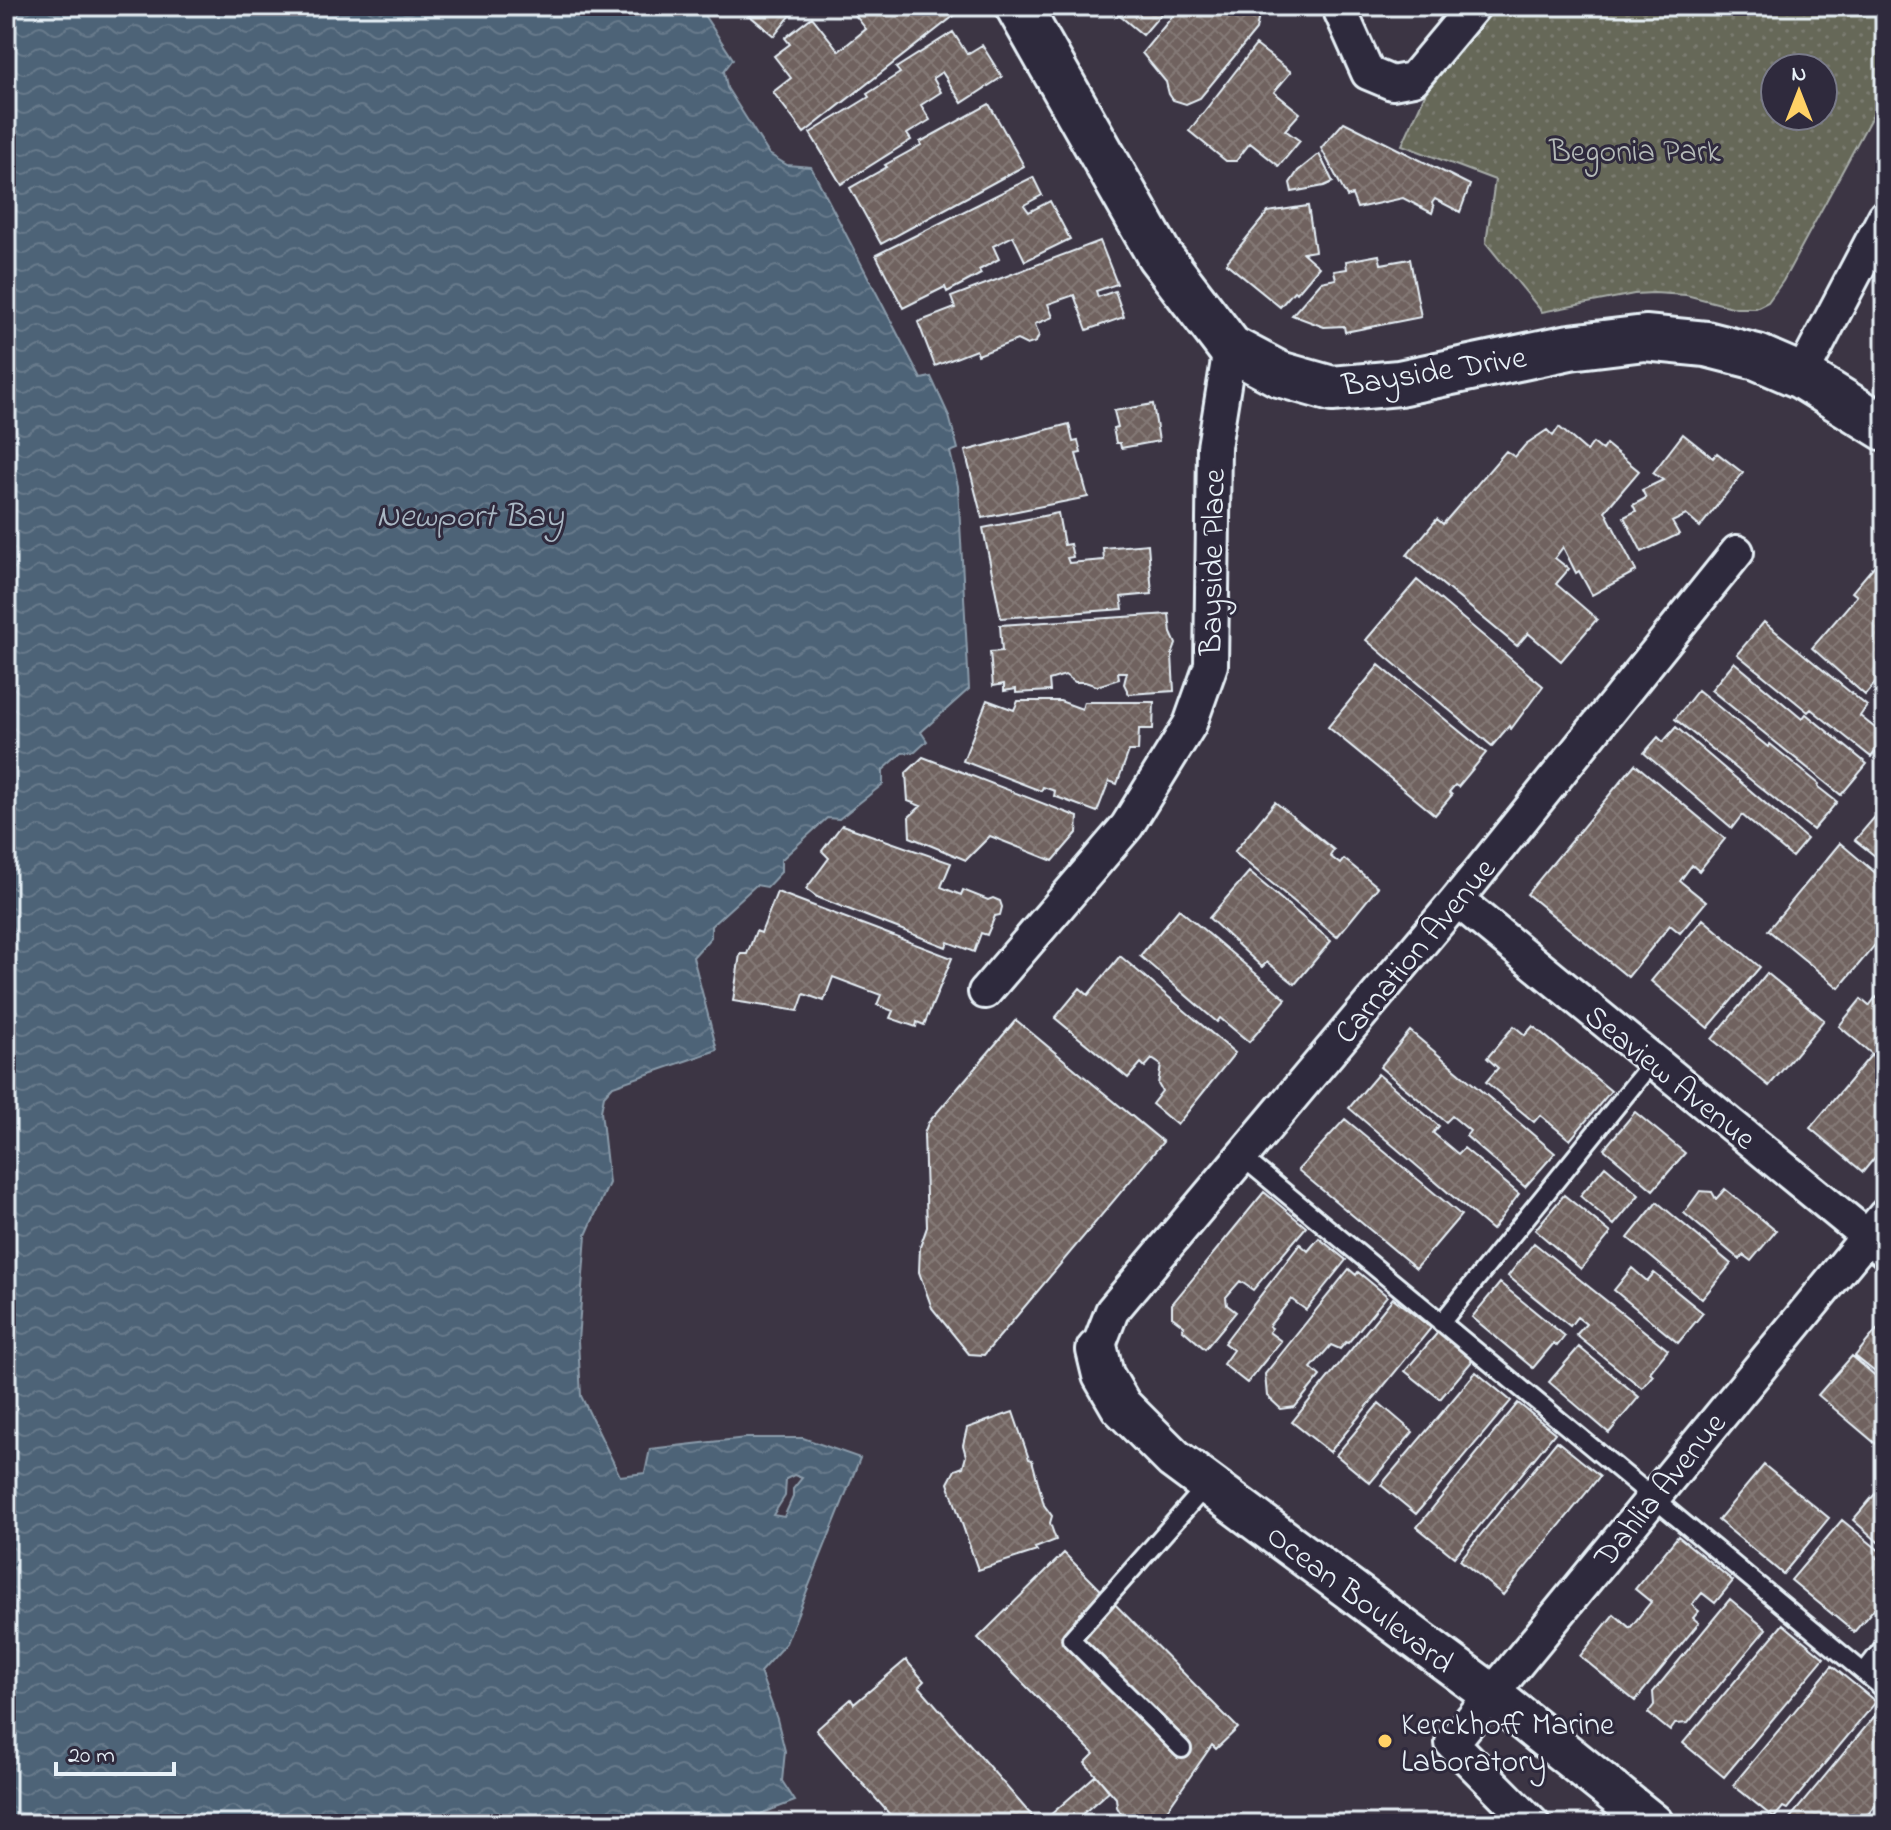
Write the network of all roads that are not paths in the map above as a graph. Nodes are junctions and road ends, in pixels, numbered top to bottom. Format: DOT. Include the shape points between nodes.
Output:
graph roads {
  1 [pos="1018,6"];
  2 [pos="1338,6"];
  3 [pos="1474,6"];
  4 [pos="1885,216"];
  5 [pos="1230,348"];
  6 [pos="1801,376"];
  7 [pos="1885,428"];
  8 [pos="1737,552"];
  9 [pos="1457,900"];
  10 [pos="985,992"];
  11 [pos="1653,1061"];
  12 [pos="1242,1157"];
  13 [pos="1879,1234"];
  14 [pos="1441,1323"];
  15 [pos="1097,1350"];
  16 [pos="1208,1484"];
  17 [pos="1653,1497"];
  18 [pos="1885,1645"];
  19 [pos="1864,1672"];
  20 [pos="1885,1690"];
  21 [pos="1491,1694"];
  22 [pos="1182,1749"];
  23 [pos="1533,1824"];
  24 [pos="1653,1824"];
  1 -- 5 [label="main road, Bayside Drive" via="1159,255"];
  2 -- 3 [label="street" via="1368,73 1392,83 1413,79"];
  4 -- 6 [label="street"];
  5 -- 6 [label="main road, Bayside Drive" via="1279,374 1332,389 1399,383 1570,347 1645,338 1706,344"];
  5 -- 10 [label="street, Bayside Place" via="1214,447 1211,665 1190,724 1127,826"];
  6 -- 7 [label="main road, Bayside Drive"];
  8 -- 9 [label="street, Carnation Avenue"];
  9 -- 11 [label="street, Seaview Avenue"];
  9 -- 12 [label="street, Carnation Avenue"];
  11 -- 13 [label="street, Seaview Avenue"];
  11 -- 14 [label="lane"];
  12 -- 14 [label="lane"];
  12 -- 15 [label="street, Carnation Avenue" via="1112,1311"];
  13 -- 17 [label="street, Dahlia Avenue"];
  14 -- 17 [label="lane"];
  15 -- 16 [label="street, Ocean Boulevard" via="1103,1375 1121,1406 1174,1459"];
  16 -- 21 [label="street, Ocean Boulevard"];
  16 -- 22 [label="lane" via="1071,1639"];
  17 -- 19 [label="lane"];
  17 -- 21 [label="street, Dahlia Avenue"];
  18 -- 19 [label="lane"];
  19 -- 20 [label="lane"];
  21 -- 23 [label="street, Dahlia Avenue" via="1452,1743"];
  21 -- 24 [label="street, Ocean Boulevard"];
}
